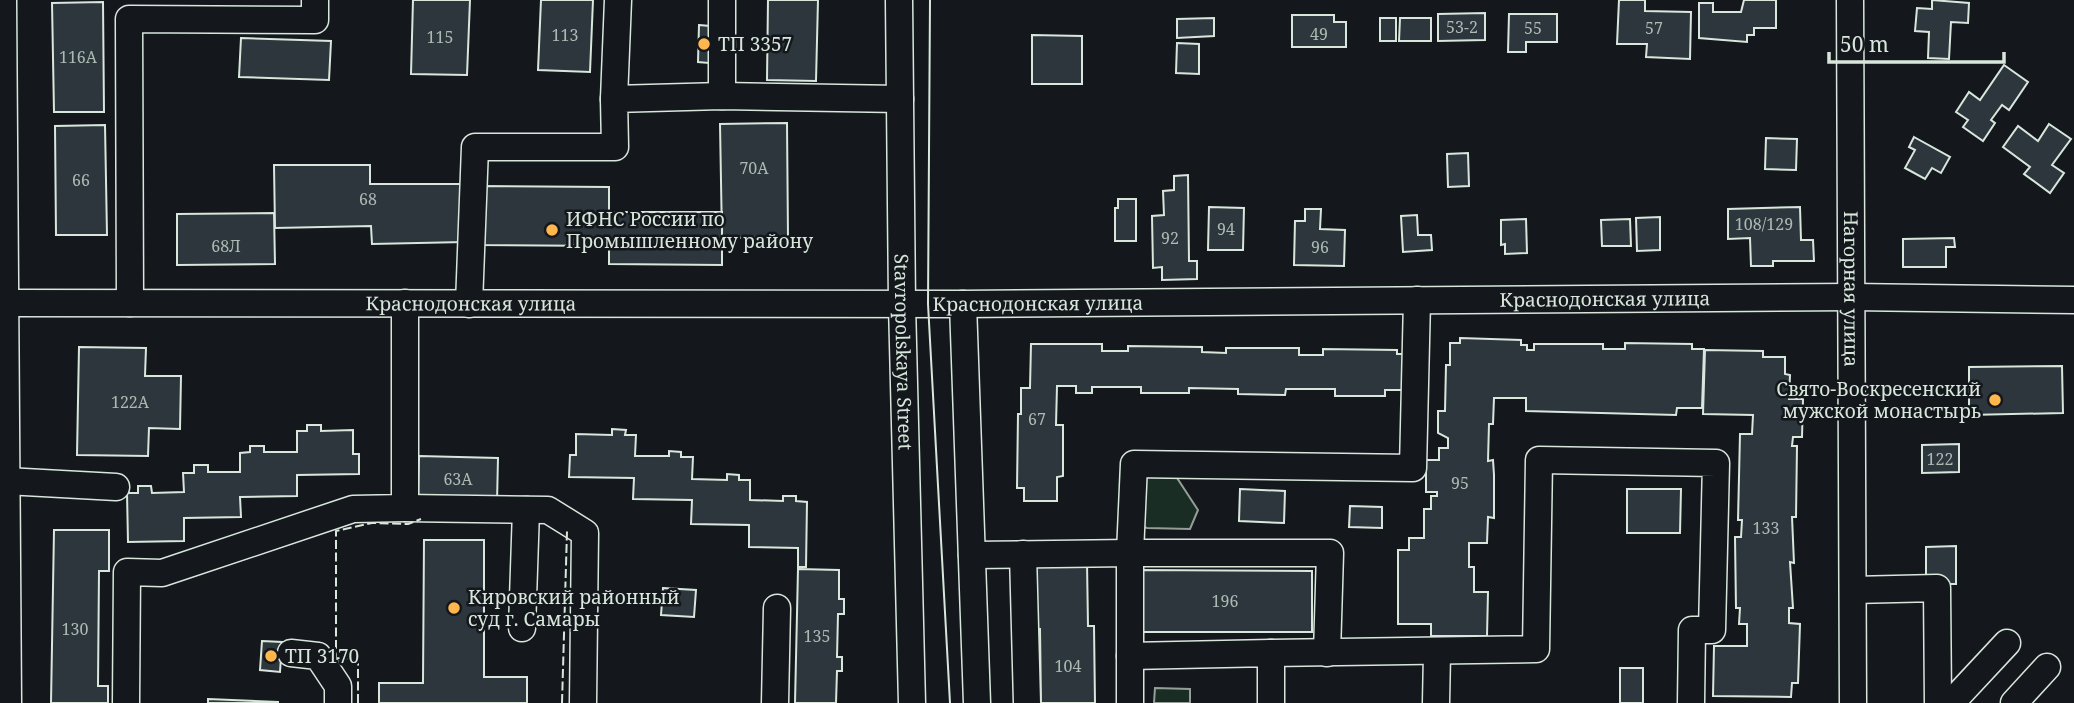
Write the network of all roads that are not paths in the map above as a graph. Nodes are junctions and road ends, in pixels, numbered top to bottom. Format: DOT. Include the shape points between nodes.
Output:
graph roads {
  1 [pos="3,0"];
  2 [pos="315,0"];
  3 [pos="618,0"];
  4 [pos="722,0"];
  5 [pos="899,0"];
  6 [pos="1850,0"];
  7 [pos="722,96"];
  8 [pos="614,99"];
  9 [pos="900,99"];
  10 [pos="1852,297"];
  11 [pos="1417,300"];
  12 [pos="2074,300"];
  13 [pos="2,303"];
  14 [pos="130,303"];
  15 [pos="405,303"];
  16 [pos="469,304"];
  17 [pos="902,304"];
  18 [pos="962,304"];
  19 [pos="6,481"];
  20 [pos="116,487"];
  21 [pos="405,508"];
  22 [pos="526,510"];
  23 [pos="1130,553"];
  24 [pos="1023,554"];
  25 [pos="972,555"];
  26 [pos="1853,590"];
  27 [pos="777,608"];
  28 [pos="522,628"];
  29 [pos="2007,643"];
  30 [pos="291,653"];
  31 [pos="1271,653"];
  32 [pos="1327,653"];
  33 [pos="1437,653"];
  34 [pos="1130,656"];
  35 [pos="2047,667"];
  36 [pos="8,703"];
  37 [pos="126,703"];
  38 [pos="338,703"];
  39 [pos="583,703"];
  40 [pos="775,703"];
  41 [pos="912,703"];
  42 [pos="977,703"];
  43 [pos="1027,703"];
  44 [pos="1130,703"];
  45 [pos="1271,703"];
  46 [pos="1436,703"];
  47 [pos="1691,703"];
  48 [pos="1853,703"];
  49 [pos="1938,703"];
  50 [pos="1951,703"];
  51 [pos="2014,703"];
  1 -- 13 [label="street"];
  2 -- 14 [label="street" via="315,20 128,19"];
  3 -- 8 [label="street"];
  4 -- 7 [label="street"];
  5 -- 9 [label="street, Stavropolskaya Street"];
  6 -- 10 [label="street, Нагорная улица"];
  7 -- 8 [label="street"];
  7 -- 9 [label="street"];
  8 -- 16 [label="street" via="615,147 475,147"];
  9 -- 17 [label="street, Stavropolskaya Street"];
  10 -- 11 [label="street, Краснодонская улица"];
  10 -- 12 [label="street, Краснодонская улица"];
  10 -- 26 [label="street, Нагорная улица"];
  11 -- 18 [label="street, Краснодонская улица"];
  11 -- 23 [label="street" via="1413,468 1134,464"];
  13 -- 14 [label="street, Краснодонская улица"];
  13 -- 19 [label="street"];
  14 -- 15 [label="street, Краснодонская улица"];
  15 -- 16 [label="street, Краснодонская улица"];
  15 -- 21 [label="street"];
  16 -- 17 [label="street, Краснодонская улица"];
  17 -- 18 [label="street, Краснодонская улица"];
  17 -- 41 [label="street, Stavropolskaya Street"];
  18 -- 25 [label="street"];
  19 -- 20 [label="street"];
  19 -- 36 [label="street"];
  21 -- 22 [label="street"];
  21 -- 37 [label="street" via="352,509 162,573 127,572"];
  22 -- 28 [label="street"];
  22 -- 39 [label="street" via="548,510 584,533"];
  23 -- 24 [label="street"];
  23 -- 32 [label="street" via="1329,553"];
  23 -- 34 [label="street"];
  24 -- 25 [label="street"];
  24 -- 43 [label="street"];
  25 -- 42 [label="street"];
  26 -- 48 [label="street, Нагорная улица"];
  26 -- 49 [label="street" via="1937,588"];
  27 -- 40 [label="street"];
  29 -- 50 [label="street"];
  30 -- 38 [label="street" via="317,656 338,686"];
  31 -- 32 [label="street"];
  31 -- 34 [label="street"];
  31 -- 45 [label="street"];
  32 -- 33 [label="street"];
  33 -- 46 [label="street"];
  33 -- 47 [label="street" via="1536,649 1539,460 1716,463 1712,630 1692,630"];
  34 -- 44 [label="street"];
  35 -- 51 [label="street"];
}
